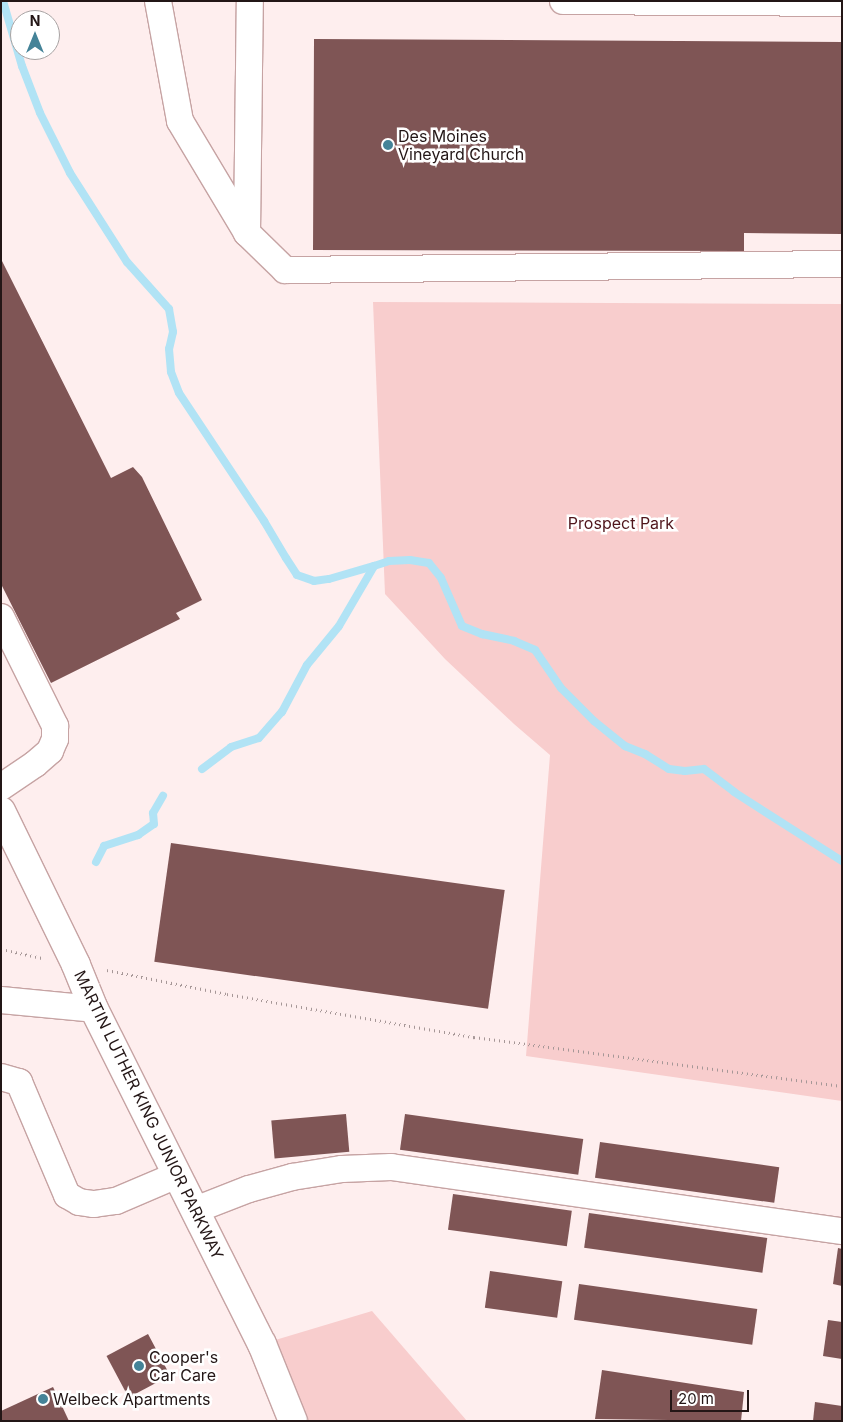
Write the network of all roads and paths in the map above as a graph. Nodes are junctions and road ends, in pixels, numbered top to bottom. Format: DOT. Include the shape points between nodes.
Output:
graph roads {
  1 [pos="158,1"];
  2 [pos="250,1"];
  3 [pos="564,1"];
  4 [pos="730,2"];
  5 [pos="842,3"];
  6 [pos="247,233"];
  7 [pos="842,264"];
  8 [pos="1,617"];
  9 [pos="1,787"];
  10 [pos="1,811"];
  11 [pos="1,949"];
  12 [pos="76,965"];
  13 [pos="1,1000"];
  14 [pos="94,1009"];
  15 [pos="1,1077"];
  16 [pos="842,1086"];
  17 [pos="177,1175"];
  18 [pos="195,1210"];
  19 [pos="842,1231"];
  20 [pos="293,1421"];
  1 -- 6 [label="street" via="180,121"];
  2 -- 6 [label="street"];
  3 -- 4 [label="street"];
  4 -- 5 [label="street"];
  6 -- 7 [label="street" via="285,270"];
  8 -- 9 [label="street" via="55,726 55,739 50,751"];
  10 -- 12 [label="main road, MARTIN LUTHER KING JUNIOR PARKWAY"];
  11 -- 12 [label="path"];
  12 -- 14 [label="main road, MARTIN LUTHER KING JUNIOR PARKWAY"];
  12 -- 16 [label="path" via="474,1036"];
  13 -- 14 [label="street"];
  14 -- 17 [label="main road, MARTIN LUTHER KING JUNIOR PARKWAY"];
  15 -- 17 [label="street" via="19,1082 67,1195 79,1202 116,1201"];
  17 -- 18 [label="main road, MARTIN LUTHER KING JUNIOR PARKWAY"];
  18 -- 19 [label="street" via="292,1177 342,1169 391,1167"];
  18 -- 20 [label="main road, MARTIN LUTHER KING JUNIOR PARKWAY" via="262,1344"];
}
